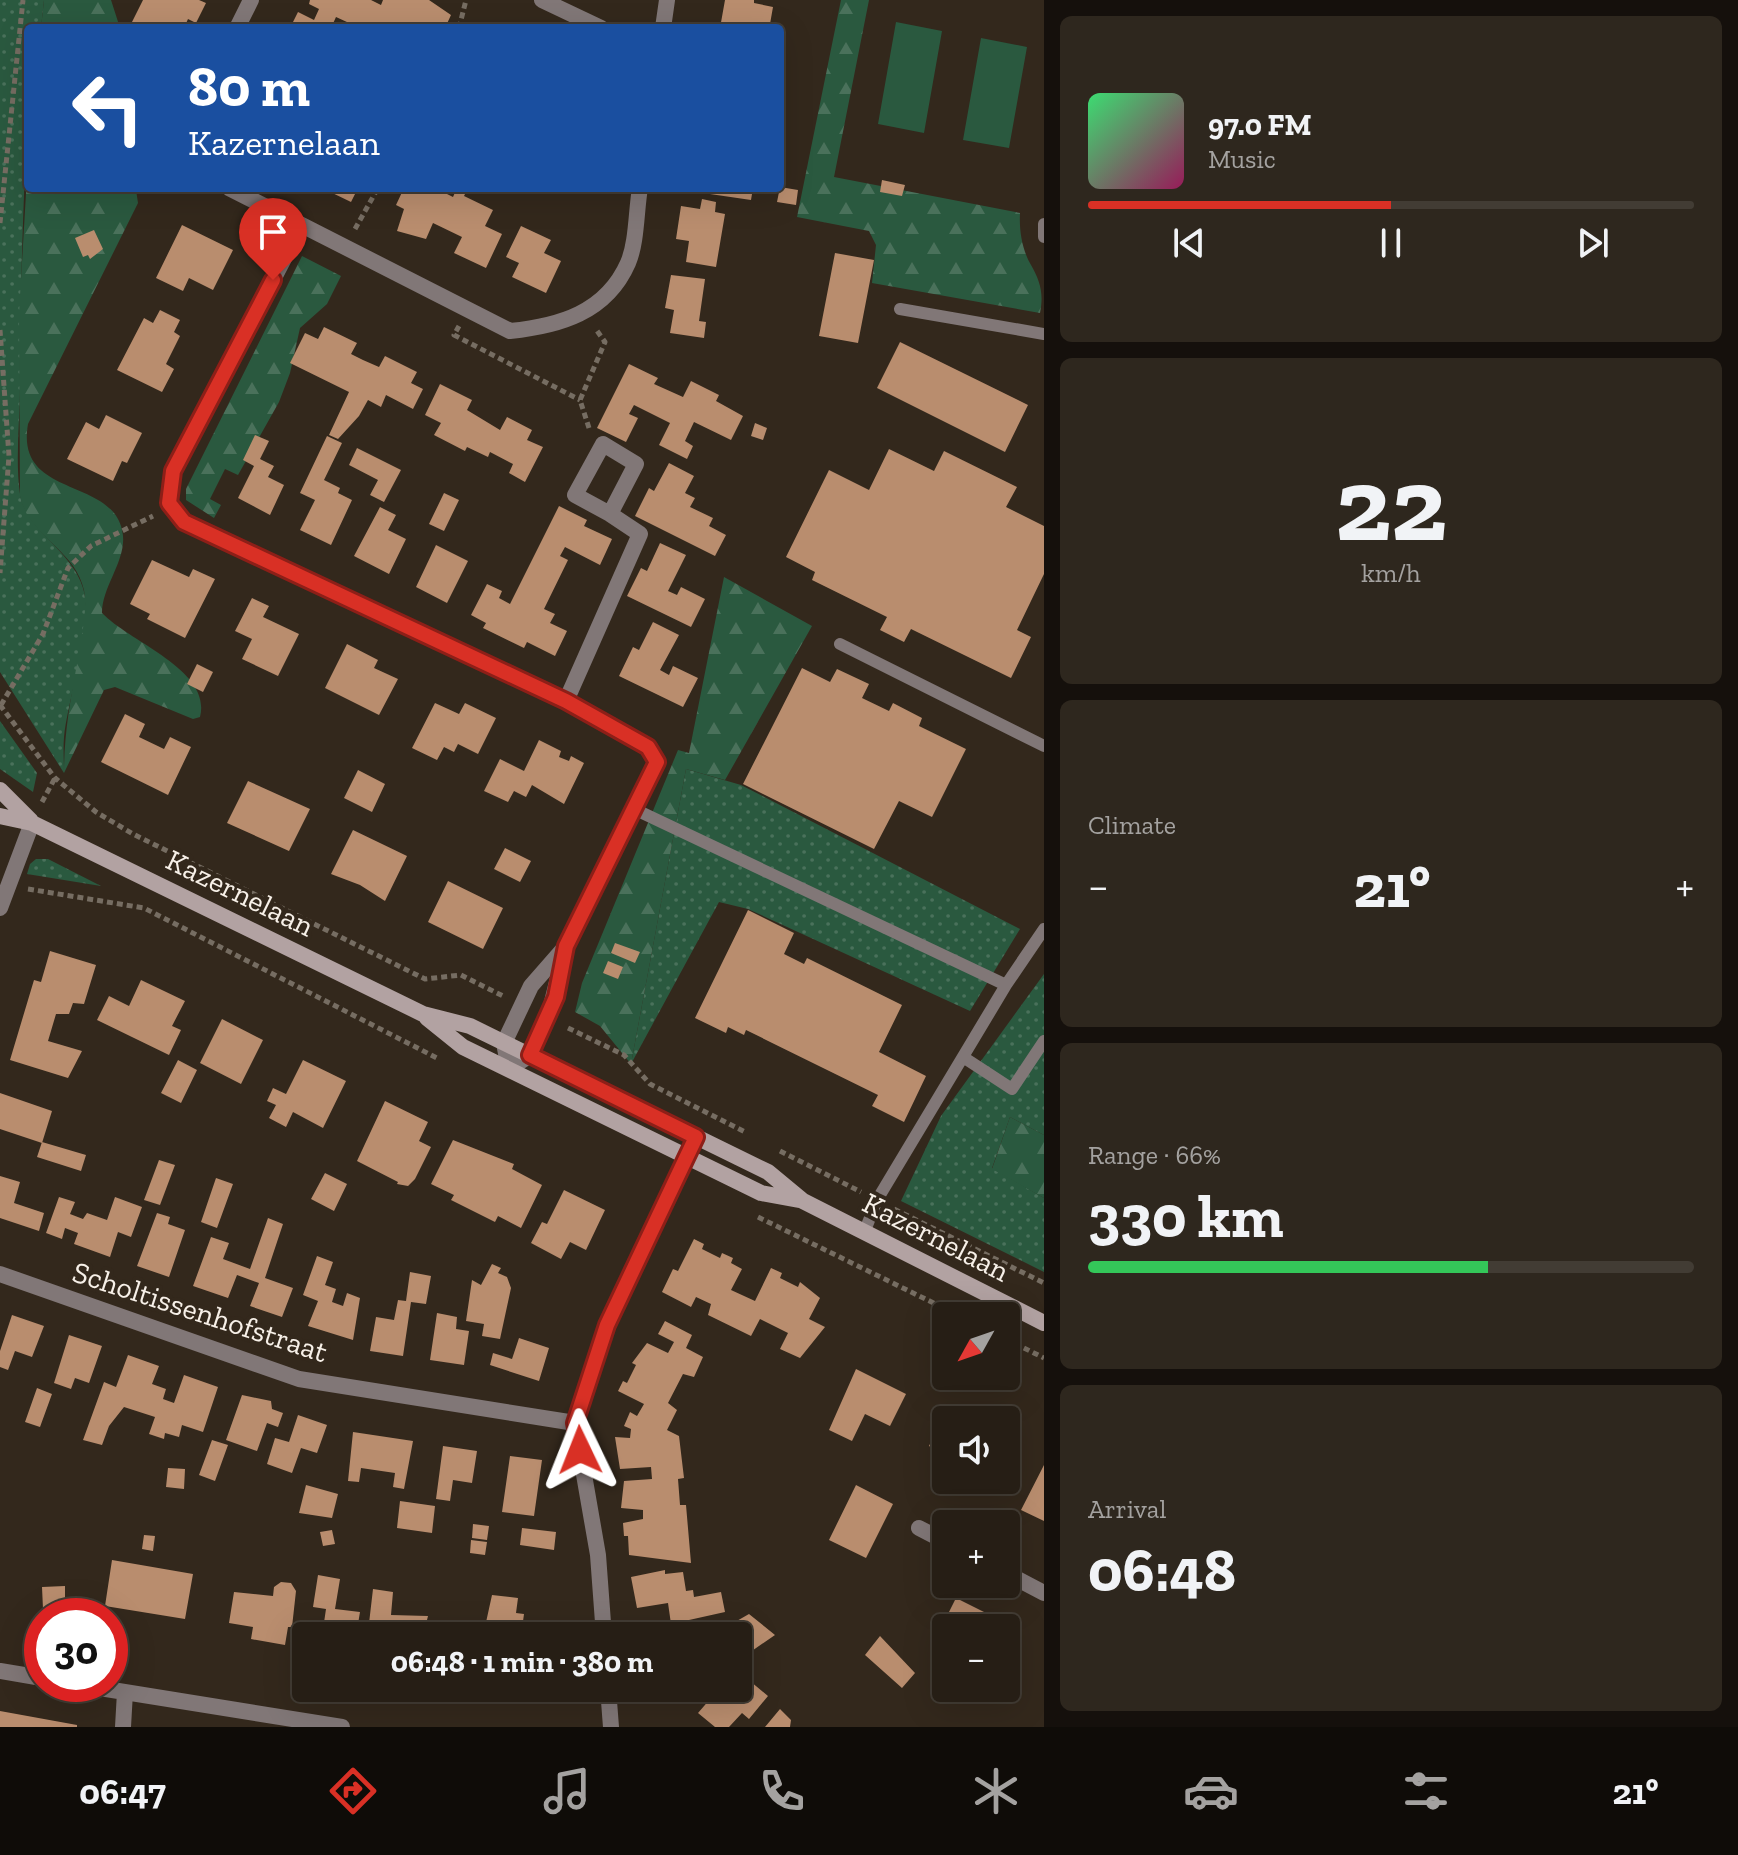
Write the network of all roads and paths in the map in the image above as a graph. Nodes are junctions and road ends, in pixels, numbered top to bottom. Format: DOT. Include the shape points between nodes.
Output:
graph roads {
  1 [pos="23,0"];
  2 [pos="251,0"];
  3 [pos="466,0"];
  4 [pos="542,0"];
  5 [pos="667,0"];
  6 [pos="239,24"];
  7 [pos="460,24"];
  8 [pos="593,24"];
  9 [pos="664,24"];
  10 [pos="237,192"];
  11 [pos="376,192"];
  12 [pos="639,192"];
  13 [pos="0,223"];
  14 [pos="1044,224"];
  15 [pos="301,226"];
  16 [pos="1044,237"];
  17 [pos="344,248"];
  18 [pos="900,309"];
  19 [pos="467,310"];
  20 [pos="585,313"];
  21 [pos="0,330"];
  22 [pos="1044,334"];
  23 [pos="580,400"];
  24 [pos="603,444"];
  25 [pos="172,507"];
  26 [pos="610,514"];
  27 [pos="0,573"];
  28 [pos="840,644"];
  29 [pos="566,701"];
  30 [pos="1,705"];
  31 [pos="1044,746"];
  32 [pos="0,790"];
  33 [pos="634,809"];
  34 [pos="0,816"];
  35 [pos="32,823"];
  36 [pos="0,908"];
  37 [pos="1044,929"];
  38 [pos="566,946"];
  39 [pos="1006,985"];
  40 [pos="423,1014"];
  41 [pos="1044,1041"];
  42 [pos="504,1043"];
  43 [pos="530,1055"];
  44 [pos="963,1057"];
  45 [pos="509,1069"];
  46 [pos="696,1137"];
  47 [pos="687,1156"];
  48 [pos="803,1201"];
  49 [pos="864,1233"];
  50 [pos="0,1274"];
  51 [pos="1044,1323"];
  52 [pos="1020,1346"];
  53 [pos="1044,1358"];
  54 [pos="575,1423"];
  55 [pos="919,1528"];
  56 [pos="932,1535"];
  57 [pos="1020,1580"];
  58 [pos="1044,1593"];
  59 [pos="603,1622"];
  60 [pos="0,1671"];
  61 [pos="24,1675"];
  62 [pos="128,1692"];
  63 [pos="124,1702"];
  64 [pos="609,1702"];
  65 [pos="123,1727"];
  66 [pos="342,1727"];
  67 [pos="611,1727"];
  1 -- 13 [label="path"];
  2 -- 6 [label="street"];
  3 -- 7 [label="path"];
  4 -- 8 [label="street"];
  5 -- 9 [label="street"];
  10 -- 15 [label="street"];
  11 -- 17 [label="path"];
  12 -- 20 [label="street" via="629,261 609,292"];
  14 -- 16 [label="lane"];
  15 -- 17 [label="street"];
  15 -- 25 [label="street" via="173,471"];
  17 -- 19 [label="street"];
  18 -- 22 [label="lane"];
  19 -- 20 [label="street" via="510,331 551,327"];
  19 -- 23 [label="path" via="454,335"];
  20 -- 23 [label="path" via="605,342"];
  21 -- 27 [label="path" via="9,456"];
  23 -- 24 [label="path" via="589,428"];
  24 -- 26 [label="street" via="636,464"];
  24 -- 26 [label="street" via="575,495"];
  25 -- 29 [label="street" via="184,522"];
  25 -- 30 [label="path" via="76,558 60,584 43,634"];
  26 -- 29 [label="street" via="640,534"];
  28 -- 31 [label="lane"];
  29 -- 33 [label="street" via="648,747 657,762"];
  32 -- 35 [label="street, Kazernelaan"];
  33 -- 38 [label="street"];
  33 -- 39 [label="lane"];
  34 -- 35 [label="street, Kazernelaan"];
  35 -- 36 [label="street"];
  35 -- 40 [label="street, Kazernelaan"];
  37 -- 39 [label="lane"];
  38 -- 42 [label="street" via="531,986"];
  38 -- 43 [label="street" via="556,997"];
  39 -- 44 [label="lane"];
  40 -- 42 [label="street, Kazernelaan" via="470,1026"];
  40 -- 45 [label="street, Kazernelaan" via="463,1047"];
  41 -- 44 [label="lane" via="1012,1089"];
  42 -- 43 [label="street, Kazernelaan"];
  42 -- 45 [label="street"];
  43 -- 45 [label="street"];
  43 -- 46 [label="street, Kazernelaan"];
  44 -- 49 [label="lane" via="877,1200"];
  45 -- 47 [label="street, Kazernelaan"];
  46 -- 47 [label="street"];
  46 -- 48 [label="street, Kazernelaan" via="768,1172"];
  47 -- 48 [label="street, Kazernelaan" via="761,1193"];
  47 -- 54 [label="street" via="607,1325"];
  48 -- 49 [label="street, Kazernelaan"];
  49 -- 51 [label="street, Kazernelaan"];
  50 -- 54 [label="street, Scholtissenhofstraat" via="299,1379"];
  52 -- 53 [label="path"];
  54 -- 59 [label="street" via="598,1555"];
  55 -- 56 [label="street"];
  57 -- 58 [label="street"];
  60 -- 61 [label="street"];
  62 -- 66 [label="street"];
  63 -- 65 [label="street"];
  64 -- 67 [label="street"];
}
